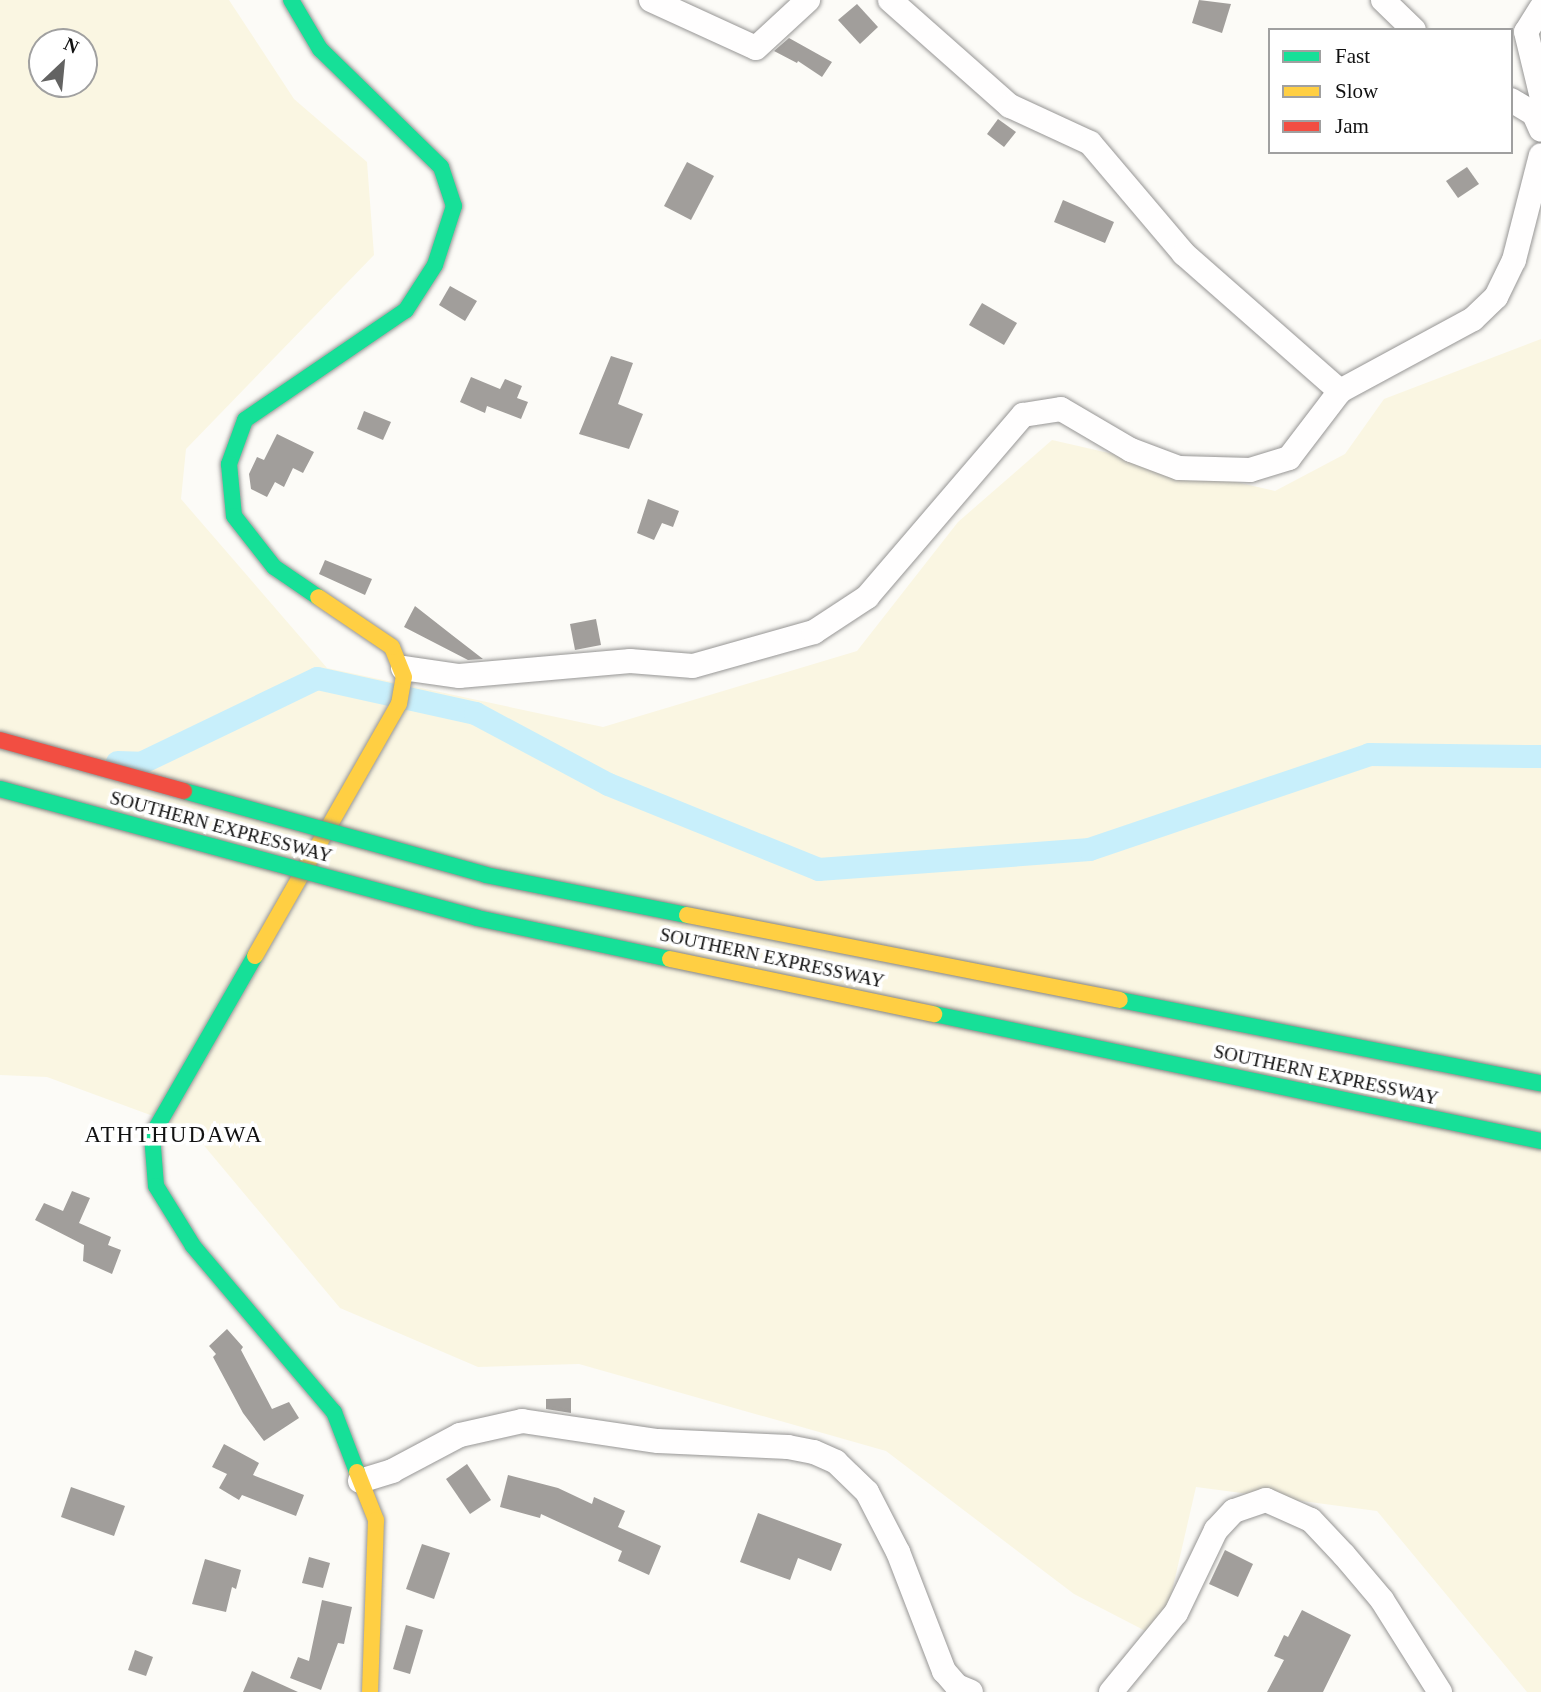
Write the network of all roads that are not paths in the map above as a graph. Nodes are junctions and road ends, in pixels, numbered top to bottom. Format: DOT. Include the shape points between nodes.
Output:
graph roads {
  1 [pos="291,0"];
  2 [pos="651,0"];
  3 [pos="808,0"];
  4 [pos="890,0"];
  5 [pos="1383,0"];
  6 [pos="1541,8"];
  7 [pos="1412,28"];
  8 [pos="1541,94"];
  9 [pos="1513,101"];
  10 [pos="1541,130"];
  11 [pos="1541,155"];
  12 [pos="1340,391"];
  13 [pos="403,673"];
  14 [pos="0,740"];
  15 [pos="0,789"];
  16 [pos="1541,1083"];
  17 [pos="1541,1141"];
  18 [pos="360,1481"];
  19 [pos="370,1692"];
  20 [pos="971,1692"];
  21 [pos="1111,1692"];
  22 [pos="1440,1692"];
  1 -- 13 [label="main road" via="320,50 441,167 454,206 435,265 406,310 245,420 229,464 234,516 274,567 392,647"];
  2 -- 3 [label="street" via="756,48"];
  4 -- 12 [label="street" via="1010,106 1090,143 1184,254"];
  5 -- 7 [label="street"];
  6 -- 8 [label="street" via="1526,32"];
  9 -- 10 [label="street" via="1534,114"];
  11 -- 12 [label="street" via="1514,260 1496,297 1473,319"];
  12 -- 13 [label="street" via="1289,458 1250,471 1179,468 1131,450 1061,409 1023,415 867,597 814,632 693,666 630,662 459,677"];
  13 -- 18 [label="main road" via="399,704 152,1135 156,1186 193,1246 334,1412"];
  14 -- 16 [label="main road, SOUTHERN EXPRESSWAY, bridge" via="486,875"];
  15 -- 17 [label="main road, SOUTHERN EXPRESSWAY, bridge" via="477,918"];
  18 -- 19 [label="main road" via="376,1520"];
  18 -- 20 [label="street" via="392,1471 460,1435 522,1422 658,1441 814,1452 836,1462 867,1492 898,1552 944,1671 957,1686"];
  21 -- 22 [label="street" via="1176,1613 1216,1530 1234,1511 1266,1500 1311,1520 1344,1555 1382,1600"];
}
